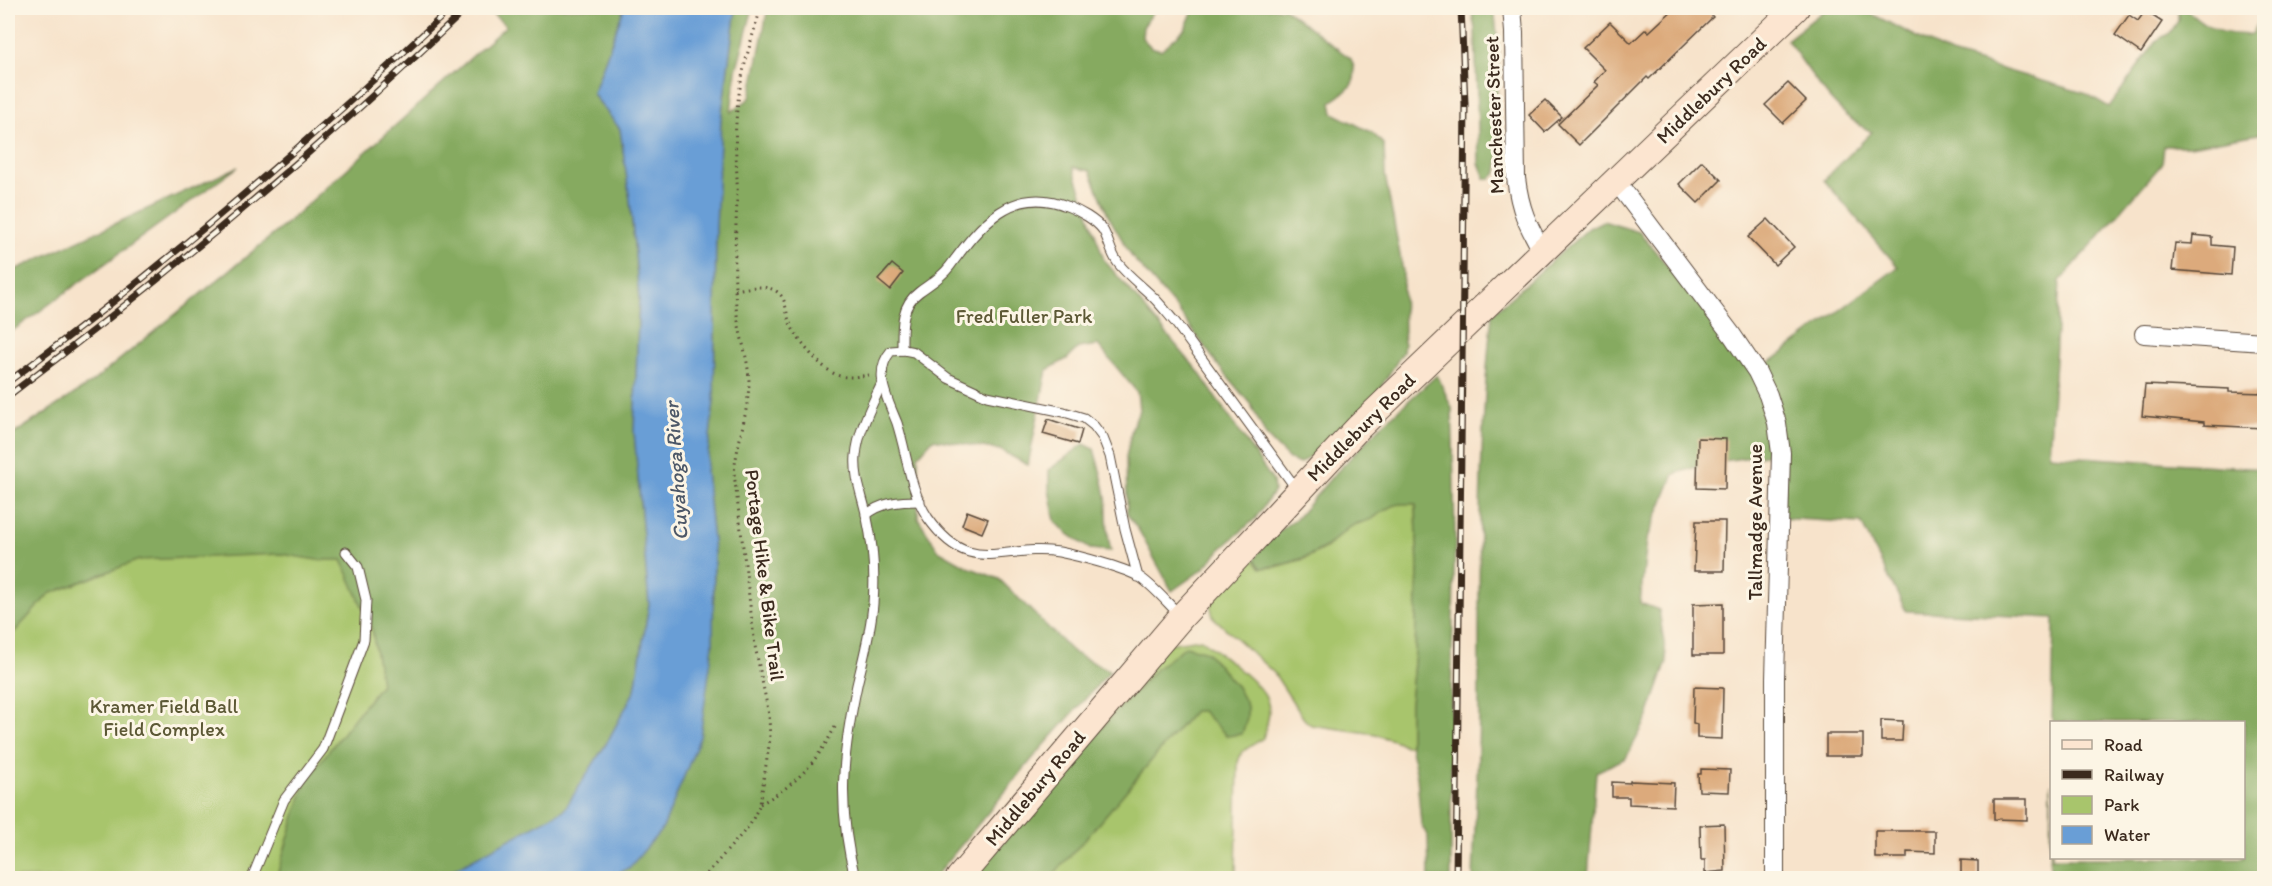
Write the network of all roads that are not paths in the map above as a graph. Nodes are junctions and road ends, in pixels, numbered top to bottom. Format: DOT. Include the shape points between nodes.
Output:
graph roads {
  1 [pos="1512,8"];
  2 [pos="1796,8"];
  3 [pos="1616,181"];
  4 [pos="1543,252"];
  5 [pos="2144,334"];
  6 [pos="2265,342"];
  7 [pos="902,350"];
  8 [pos="882,378"];
  9 [pos="1298,490"];
  10 [pos="920,501"];
  11 [pos="866,514"];
  12 [pos="346,552"];
  13 [pos="1138,577"];
  14 [pos="1182,616"];
  15 [pos="252,879"];
  16 [pos="855,879"];
  17 [pos="959,879"];
  18 [pos="1775,879"];
  1 -- 4 [label="street, Manchester Street" via="1516,178 1525,220"];
  2 -- 3 [label="street, Middlebury Road"];
  3 -- 4 [label="street, Middlebury Road"];
  3 -- 18 [label="street, Tallmadge Avenue" via="1745,354 1768,395 1777,423 1781,453"];
  4 -- 9 [label="street, Middlebury Road"];
  5 -- 6 [label="street"];
  7 -- 8 [label="lane" via="891,351 887,356"];
  7 -- 9 [label="lane" via="904,313 909,300 944,274 981,226 1000,212 1034,199 1064,205 1102,229 1118,263 1175,322"];
  7 -- 13 [label="lane" via="914,352 948,378 987,396 1074,415 1094,426 1110,456"];
  8 -- 10 [label="lane"];
  8 -- 11 [label="lane" via="856,452 855,470"];
  9 -- 14 [label="street, Middlebury Road"];
  10 -- 11 [label="lane" via="897,501"];
  10 -- 13 [label="lane" via="927,516 948,540 972,554 1058,552"];
  11 -- 16 [label="lane" via="873,604 846,742 842,805"];
  12 -- 15 [label="lane" via="358,567 366,600 364,640 324,749 284,800"];
  13 -- 14 [label="lane"];
  14 -- 17 [label="street, Middlebury Road"];
}
